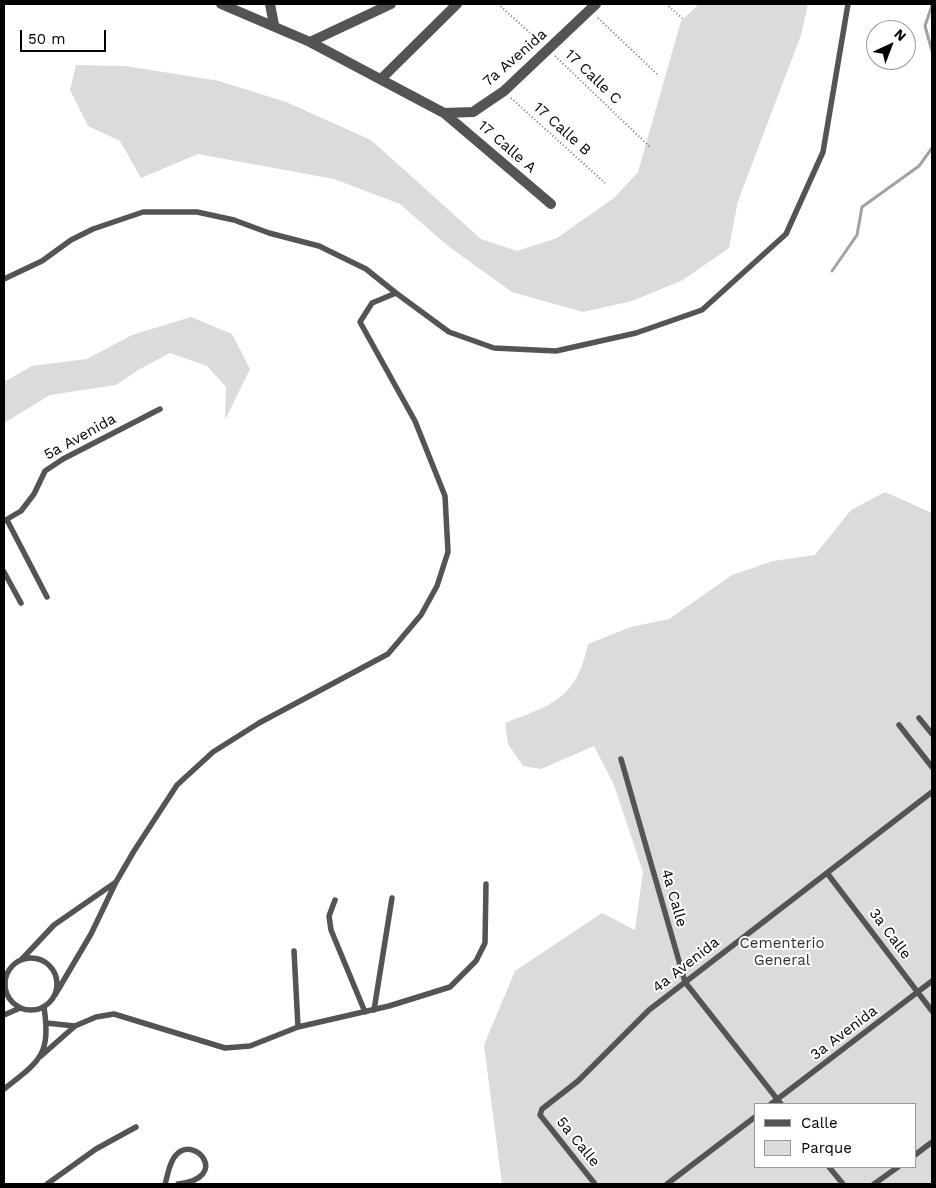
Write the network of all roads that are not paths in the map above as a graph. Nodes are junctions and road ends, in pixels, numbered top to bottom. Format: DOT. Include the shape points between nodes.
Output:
graph roads {
  1 [pos="221,4"];
  2 [pos="270,4"];
  3 [pos="390,4"];
  4 [pos="457,4"];
  5 [pos="848,4"];
  6 [pos="593,7"];
  7 [pos="274,25"];
  8 [pos="310,42"];
  9 [pos="381,79"];
  10 [pos="444,113"];
  11 [pos="551,204"];
  12 [pos="4,279"];
  13 [pos="396,293"];
  14 [pos="160,408"];
  15 [pos="5,520"];
  16 [pos="4,572"];
  17 [pos="47,596"];
  18 [pos="21,603"];
  19 [pos="919,718"];
  20 [pos="899,725"];
  21 [pos="932,734"];
  22 [pos="621,759"];
  23 [pos="932,767"];
  24 [pos="932,792"];
  25 [pos="827,872"];
  26 [pos="116,882"];
  27 [pos="486,884"];
  28 [pos="392,898"];
  29 [pos="335,900"];
  30 [pos="294,951"];
  31 [pos="21,960"];
  32 [pos="4,980"];
  33 [pos="932,981"];
  34 [pos="685,982"];
  35 [pos="918,992"];
  36 [pos="55,995"];
  37 [pos="44,1007"];
  38 [pos="20,1008"];
  39 [pos="374,1010"];
  40 [pos="932,1011"];
  41 [pos="365,1012"];
  42 [pos="4,1015"];
  43 [pos="46,1023"];
  44 [pos="75,1026"];
  45 [pos="298,1027"];
  46 [pos="41,1056"];
  47 [pos="4,1089"];
  48 [pos="779,1102"];
  49 [pos="540,1115"];
  50 [pos="754,1118"];
  51 [pos="136,1127"];
  52 [pos="932,1142"];
  53 [pos="916,1154"];
  54 [pos="830,1168"];
  55 [pos="897,1168"];
  56 [pos="47,1184"];
  57 [pos="165,1184"];
  58 [pos="178,1184"];
  59 [pos="596,1184"];
  60 [pos="667,1184"];
  61 [pos="843,1184"];
  62 [pos="874,1184"];
  1 -- 7 [label="street, 17 Calle A"];
  2 -- 7 [label="street"];
  3 -- 8 [label="street"];
  4 -- 9 [label="street"];
  5 -- 13 [label="lane" via="823,152 786,234 702,310 636,333 556,351 503,349 448,332"];
  6 -- 10 [label="street, 7a Avenida" via="504,91 473,112"];
  7 -- 8 [label="street, 17 Calle A"];
  8 -- 9 [label="street, 17 Calle A"];
  9 -- 10 [label="street, 17 Calle A"];
  10 -- 11 [label="street, 17 Calle A"];
  12 -- 13 [label="lane" via="42,261 93,229 142,212 197,212 319,246 366,270"];
  13 -- 26 [label="lane" via="372,303 360,322 415,421 444,496 448,552 437,586 422,615 388,654 258,723 213,752 184,778"];
  14 -- 15 [label="lane, 5a Avenida" via="62,458 45,471 21,511"];
  15 -- 17 [label="lane"];
  16 -- 18 [label="lane"];
  19 -- 21 [label="lane"];
  20 -- 23 [label="lane"];
  22 -- 34 [label="lane, 4a Calle"];
  24 -- 25 [label="lane, 4a Avenida"];
  25 -- 34 [label="lane, 4a Avenida"];
  25 -- 35 [label="lane, 3a Calle"];
  26 -- 31 [label="lane" via="54,925"];
  26 -- 36 [label="lane" via="92,934"];
  27 -- 39 [label="lane" via="485,944 476,961 450,987"];
  28 -- 39 [label="lane"];
  29 -- 41 [label="lane" via="329,916 331,930"];
  30 -- 45 [label="lane"];
  31 -- 32 [label="lane" via="8,971"];
  31 -- 36 [label="lane" via="39,960 47,964 56,978"];
  32 -- 38 [label="lane" via="8,997"];
  33 -- 35 [label="lane, 3a Avenida"];
  34 -- 48 [label="lane, 4a Calle"];
  34 -- 49 [label="lane, 4a Avenida" via="649,1010 578,1081 542,1109"];
  35 -- 40 [label="lane, 3a Calle"];
  35 -- 48 [label="lane, 3a Avenida"];
  36 -- 37 [label="lane"];
  37 -- 38 [label="lane"];
  37 -- 43 [label="lane"];
  38 -- 42 [label="lane"];
  39 -- 41 [label="lane"];
  41 -- 45 [label="lane"];
  43 -- 44 [label="lane"];
  43 -- 46 [label="lane"];
  44 -- 45 [label="lane" via="114,1014 225,1048 250,1046"];
  44 -- 46 [label="lane"];
  46 -- 47 [label="lane" via="34,1066"];
  49 -- 59 [label="lane, 5a Calle"];
  50 -- 60 [label="lane"];
  51 -- 56 [label="lane" via="96,1149"];
  52 -- 53 [label="lane"];
  54 -- 61 [label="lane"];
  55 -- 62 [label="lane"];
  57 -- 58 [label="lane" via="171,1163 179,1152 187,1149 200,1154 206,1160 203,1174 195,1181"];
}
